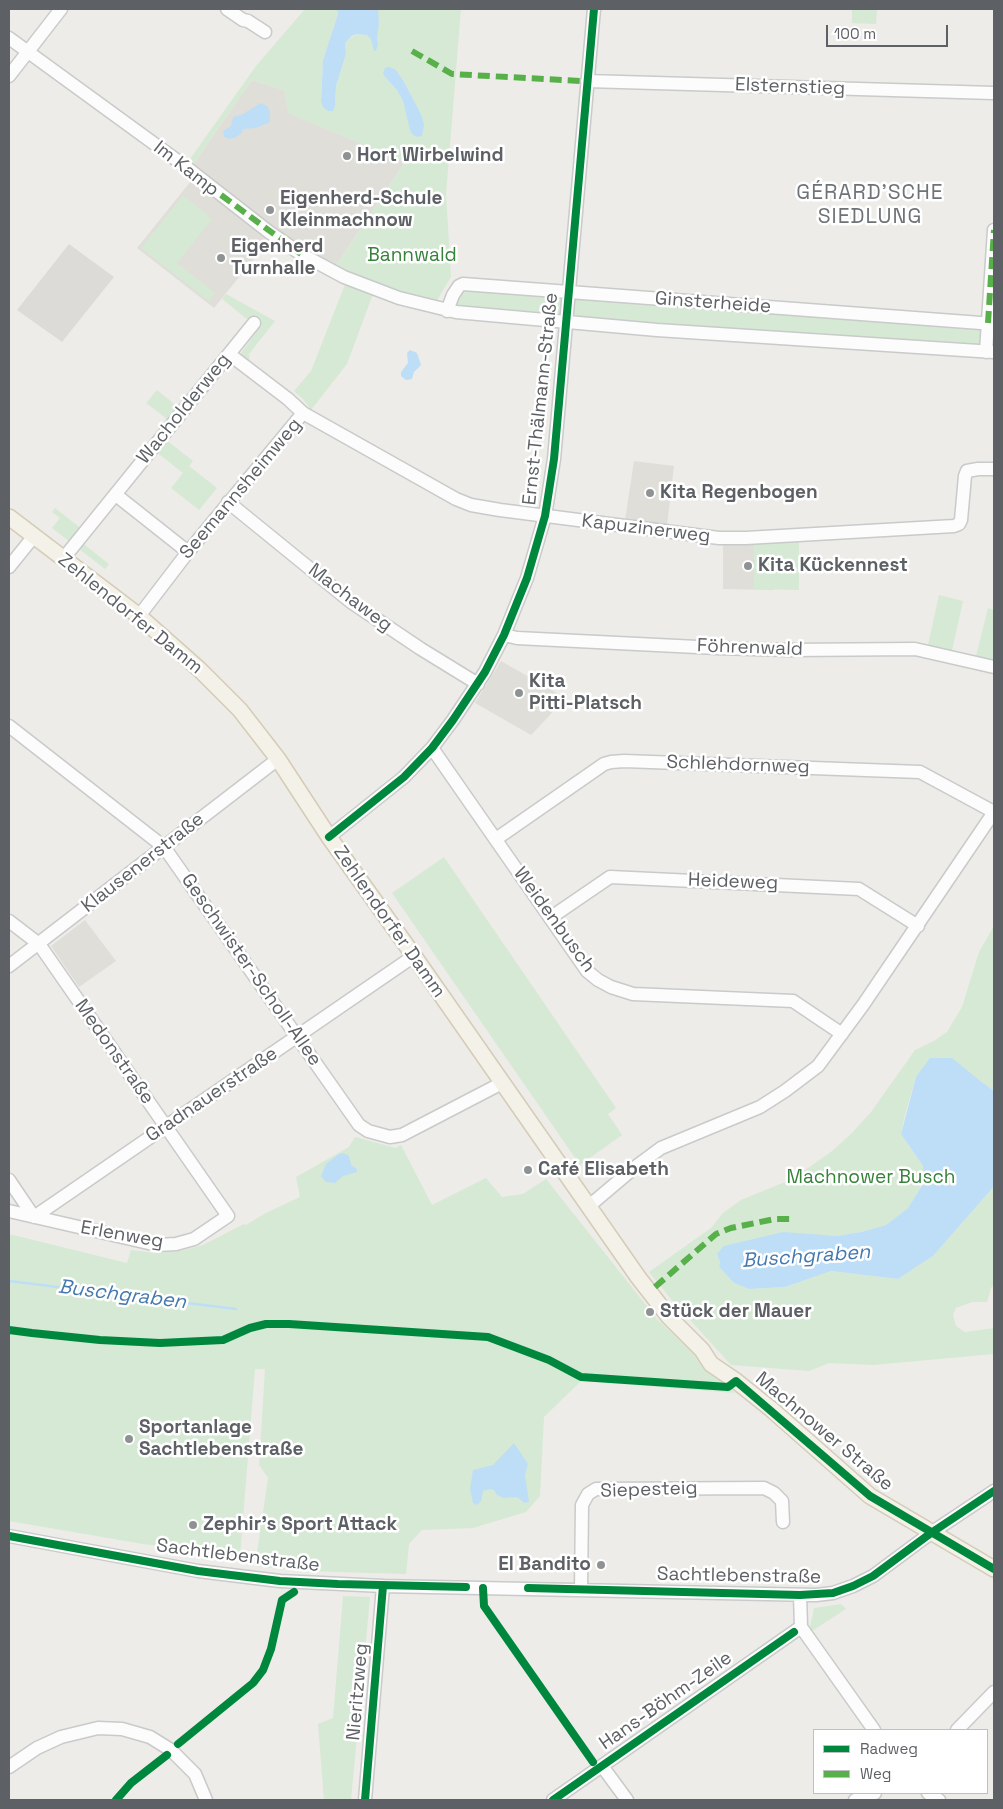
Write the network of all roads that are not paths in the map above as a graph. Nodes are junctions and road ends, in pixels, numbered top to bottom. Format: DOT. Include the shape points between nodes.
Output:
graph roads {
  1 [pos="61,9"];
  2 [pos="227,9"];
  3 [pos="594,9"];
  4 [pos="265,32"];
  5 [pos="9,38"];
  6 [pos="27,52"];
  7 [pos="9,76"];
  8 [pos="587,81"];
  9 [pos="994,93"];
  10 [pos="994,230"];
  11 [pos="370,288"];
  12 [pos="569,292"];
  13 [pos="447,311"];
  14 [pos="567,321"];
  15 [pos="254,323"];
  16 [pos="991,324"];
  17 [pos="990,352"];
  18 [pos="229,354"];
  19 [pos="304,413"];
  20 [pos="994,468"];
  21 [pos="116,495"];
  22 [pos="228,502"];
  23 [pos="545,516"];
  24 [pos="9,517"];
  25 [pos="34,536"];
  26 [pos="188,552"];
  27 [pos="63,559"];
  28 [pos="9,567"];
  29 [pos="139,616"];
  30 [pos="504,635"];
  31 [pos="994,667"];
  32 [pos="478,684"];
  33 [pos="9,726"];
  34 [pos="432,748"];
  35 [pos="278,759"];
  36 [pos="994,812"];
  37 [pos="329,837"];
  38 [pos="496,839"];
  39 [pos="164,847"];
  40 [pos="550,918"];
  41 [pos="9,921"];
  42 [pos="918,926"];
  43 [pos="38,944"];
  44 [pos="414,956"];
  45 [pos="9,966"];
  46 [pos="842,1034"];
  47 [pos="297,1036"];
  48 [pos="502,1083"];
  49 [pos="166,1127"];
  50 [pos="9,1180"];
  51 [pos="589,1206"];
  52 [pos="9,1211"];
  53 [pos="228,1216"];
  54 [pos="34,1217"];
  55 [pos="716,1363"];
  56 [pos="994,1491"];
  57 [pos="783,1522"];
  58 [pos="931,1532"];
  59 [pos="9,1536"];
  60 [pos="994,1569"];
  61 [pos="383,1586"];
  62 [pos="581,1589"];
  63 [pos="800,1595"];
  64 [pos="801,1627"];
  65 [pos="994,1692"];
  66 [pos="873,1729"];
  67 [pos="959,1729"];
  68 [pos="602,1766"];
  69 [pos="9,1767"];
  70 [pos="872,1794"];
  71 [pos="206,1800"];
  72 [pos="365,1800"];
  73 [pos="553,1800"];
  74 [pos="627,1800"];
  75 [pos="856,1800"];
  1 -- 6 [label="street"];
  2 -- 4 [label="street"];
  3 -- 8 [label="street, Ernst-Thälmann-Straße"];
  5 -- 6 [label="street, Im Kamp"];
  6 -- 7 [label="street"];
  6 -- 11 [label="street, Im Kamp" via="301,254"];
  8 -- 9 [label="street, Elsternstieg"];
  8 -- 12 [label="street, Ernst-Thälmann-Straße"];
  10 -- 16 [label="street"];
  11 -- 13 [label="street, Ginsterheide"];
  12 -- 13 [label="street, Ginsterheide" via="463,284 453,295"];
  12 -- 14 [label="street, Ernst-Thälmann-Straße"];
  12 -- 16 [label="street, Ginsterheide"];
  13 -- 14 [label="street, Ginsterheide"];
  14 -- 17 [label="street, Ginsterheide"];
  14 -- 23 [label="street, Ernst-Thälmann-Straße" via="554,459"];
  15 -- 18 [label="street, Wacholderweg"];
  16 -- 17 [label="street"];
  18 -- 19 [label="street, Seemannsheimweg"];
  18 -- 21 [label="street, Wacholderweg"];
  19 -- 22 [label="street, Seemannsheimweg"];
  19 -- 23 [label="street, Kapuzinerweg" via="456,499 488,508"];
  20 -- 23 [label="street, Kapuzinerweg" via="967,471 961,520 954,526 719,538"];
  21 -- 26 [label="street"];
  21 -- 27 [label="street, Wacholderweg"];
  22 -- 26 [label="street, Seemannsheimweg"];
  22 -- 32 [label="street, Machaweg" via="351,602"];
  23 -- 30 [label="street, Ernst-Thälmann-Straße" via="527,578"];
  24 -- 25 [label="main road, Zehlendorfer Damm"];
  25 -- 27 [label="main road, Zehlendorfer Damm"];
  25 -- 28 [label="street"];
  26 -- 29 [label="street, Seemannsheimweg"];
  27 -- 29 [label="main road, Zehlendorfer Damm"];
  29 -- 35 [label="main road, Zehlendorfer Damm" via="240,710"];
  30 -- 31 [label="street, Föhrenwald" via="717,648 915,649"];
  30 -- 32 [label="street, Ernst-Thälmann-Straße"];
  32 -- 34 [label="street, Ernst-Thälmann-Straße"];
  33 -- 39 [label="street, Geschwister-Scholl-Allee"];
  34 -- 37 [label="street, Ernst-Thälmann-Straße" via="404,777"];
  34 -- 38 [label="street, Weidenbusch"];
  35 -- 37 [label="main road, Zehlendorfer Damm"];
  35 -- 39 [label="street, Klausenerstraße"];
  36 -- 38 [label="street, Schlehdornweg" via="920,772 624,761 604,764"];
  36 -- 42 [label="street"];
  37 -- 44 [label="main road, Zehlendorfer Damm"];
  38 -- 40 [label="street, Weidenbusch"];
  39 -- 43 [label="street, Klausenerstraße"];
  39 -- 47 [label="street, Geschwister-Scholl-Allee"];
  40 -- 42 [label="street, Heideweg" via="610,877 859,889"];
  40 -- 46 [label="street, Weidenbusch" via="587,970 611,988 633,994 793,1001"];
  41 -- 43 [label="street, Medonstraße"];
  42 -- 46 [label="street"];
  43 -- 45 [label="street, Klausenerstraße"];
  43 -- 49 [label="street, Medonstraße"];
  44 -- 47 [label="street, Gradnauerstraße"];
  44 -- 48 [label="main road, Zehlendorfer Damm"];
  46 -- 51 [label="street" via="818,1066 785,1091 760,1107 661,1148"];
  47 -- 48 [label="street, Geschwister-Scholl-Allee" via="359,1125 390,1137 402,1135"];
  47 -- 49 [label="street, Gradnauerstraße"];
  48 -- 51 [label="main road, Zehlendorfer Damm"];
  49 -- 53 [label="street, Medonstraße"];
  49 -- 54 [label="street, Gradnauerstraße"];
  50 -- 54 [label="street"];
  51 -- 55 [label="main road, Zehlendorfer Damm" via="650,1294"];
  52 -- 54 [label="street, Erlenweg"];
  53 -- 54 [label="street, Erlenweg" via="194,1239 157,1245"];
  55 -- 58 [label="main road, Machnower Straße" via="870,1496"];
  56 -- 58 [label="street, Sachtlebenstraße"];
  57 -- 62 [label="street, Siepesteig" via="781,1499 764,1488 596,1489 588,1494 582,1505"];
  58 -- 60 [label="main road, Machnower Straße"];
  58 -- 63 [label="street, Sachtlebenstraße" via="863,1582 833,1593"];
  59 -- 61 [label="street, Sachtlebenstraße" via="198,1570 280,1581"];
  61 -- 62 [label="street, Sachtlebenstraße"];
  61 -- 72 [label="street, Nieritzweg"];
  62 -- 63 [label="street, Sachtlebenstraße"];
  63 -- 64 [label="street"];
  64 -- 66 [label="street"];
  64 -- 68 [label="street, Hans-Böhm-Zeile"];
  65 -- 67 [label="street"];
  68 -- 73 [label="street, Hans-Böhm-Zeile"];
  68 -- 74 [label="street"];
  69 -- 71 [label="street" via="61,1737 98,1728 122,1729 150,1737 171,1750 194,1774"];
  70 -- 75 [label="street"];
}
